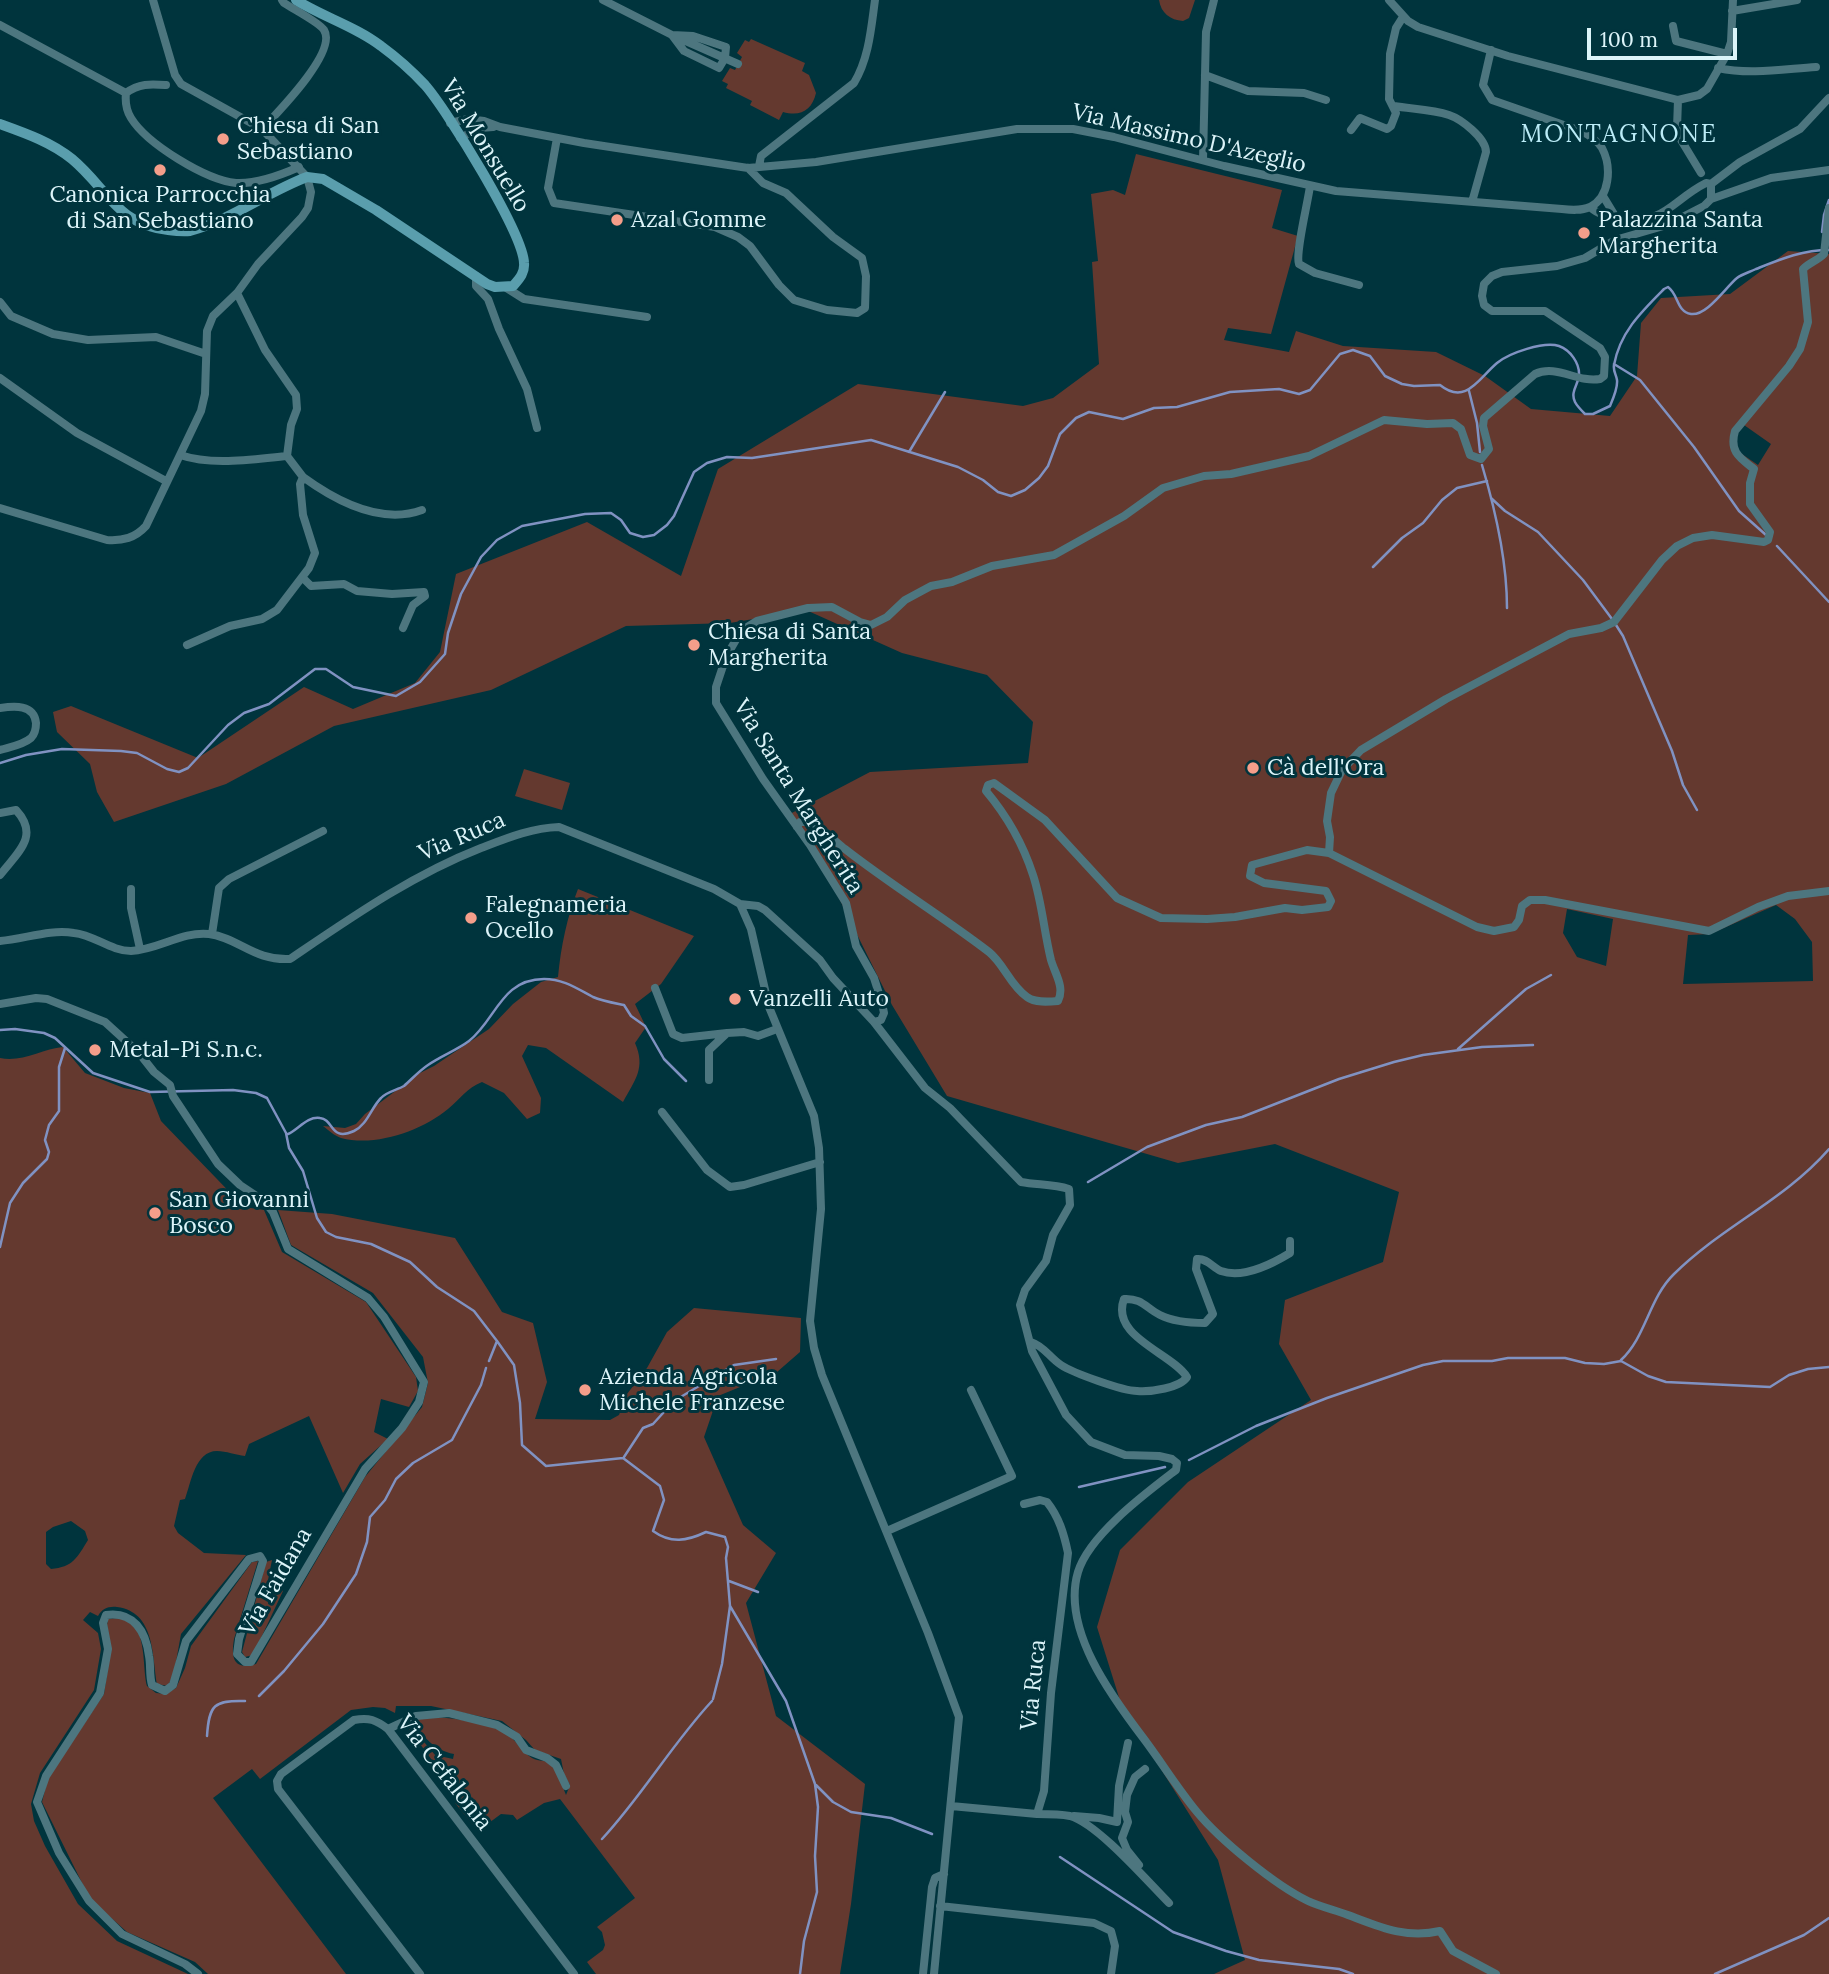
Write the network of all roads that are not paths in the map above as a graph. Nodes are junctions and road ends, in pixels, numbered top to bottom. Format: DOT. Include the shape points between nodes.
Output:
graph roads {
  1 [pos="153,0"];
  2 [pos="282,0"];
  3 [pos="296,0"];
  4 [pos="603,0"];
  5 [pos="875,0"];
  6 [pos="1214,0"];
  7 [pos="1389,0"];
  8 [pos="1733,0"];
  9 [pos="1797,0"];
  10 [pos="1732,11"];
  11 [pos="1403,17"];
  12 [pos="0,25"];
  13 [pos="1673,26"];
  14 [pos="672,35"];
  15 [pos="1491,50"];
  16 [pos="1727,54"];
  17 [pos="725,58"];
  18 [pos="738,64"];
  19 [pos="1816,67"];
  20 [pos="1718,68"];
  21 [pos="1205,75"];
  22 [pos="166,85"];
  23 [pos="126,93"];
  24 [pos="1829,98"];
  25 [pos="1326,100"];
  26 [pos="1678,100"];
  27 [pos="1394,106"];
  28 [pos="450,123"];
  29 [pos="0,124"];
  30 [pos="258,127"];
  31 [pos="500,127"];
  32 [pos="1351,130"];
  33 [pos="460,138"];
  34 [pos="557,138"];
  35 [pos="1203,160"];
  36 [pos="759,166"];
  37 [pos="299,167"];
  38 [pos="748,168"];
  39 [pos="1829,170"];
  40 [pos="1701,173"];
  41 [pos="307,177"];
  42 [pos="1711,184"];
  43 [pos="1310,186"];
  44 [pos="1603,196"];
  45 [pos="1710,198"];
  46 [pos="1472,202"];
  47 [pos="1590,207"];
  48 [pos="1829,208"];
  49 [pos="1617,219"];
  50 [pos="476,276"];
  51 [pos="1359,285"];
  52 [pos="505,288"];
  53 [pos="237,293"];
  54 [pos="0,302"];
  55 [pos="647,317"];
  56 [pos="205,354"];
  57 [pos="0,378"];
  58 [pos="537,428"];
  59 [pos="180,455"];
  60 [pos="287,456"];
  61 [pos="303,477"];
  62 [pos="166,481"];
  63 [pos="0,508"];
  64 [pos="422,510"];
  65 [pos="303,577"];
  66 [pos="403,628"];
  67 [pos="187,645"];
  68 [pos="0,708"];
  69 [pos="0,750"];
  70 [pos="0,813"];
  71 [pos="797,827"];
  72 [pos="323,831"];
  73 [pos="1329,853"];
  74 [pos="0,875"];
  75 [pos="131,889"];
  76 [pos="1829,891"];
  77 [pos="740,904"];
  78 [pos="212,934"];
  79 [pos="0,941"];
  80 [pos="140,949"];
  81 [pos="655,988"];
  82 [pos="0,1004"];
  83 [pos="874,1022"];
  84 [pos="777,1029"];
  85 [pos="727,1033"];
  86 [pos="709,1080"];
  87 [pos="662,1112"];
  88 [pos="820,1162"];
  89 [pos="1290,1241"];
  90 [pos="1031,1342"];
  91 [pos="971,1390"];
  92 [pos="1024,1504"];
  93 [pos="887,1531"];
  94 [pos="388,1729"];
  95 [pos="1128,1743"];
  96 [pos="1145,1769"];
  97 [pos="566,1786"];
  98 [pos="951,1806"];
  99 [pos="1037,1814"];
  100 [pos="1071,1816"];
  101 [pos="943,1874"];
  102 [pos="1147,1881"];
  103 [pos="1169,1903"];
  104 [pos="940,1906"];
  105 [pos="198,1974"];
  106 [pos="420,1974"];
  107 [pos="574,1974"];
  108 [pos="923,1974"];
  109 [pos="934,1974"];
  110 [pos="1111,1974"];
  111 [pos="1496,1974"];
  1 -- 30 [label="street" via="181,84"];
  2 -- 30 [label="street" via="324,28 327,36 317,64 302,84"];
  3 -- 28 [label="main road, Via Monsuello" via="380,44 426,86"];
  4 -- 14 [label="street"];
  5 -- 36 [label="street" via="871,34 854,83 761,156"];
  6 -- 21 [label="street" via="1206,32"];
  7 -- 11 [label="street"];
  8 -- 10 [label="street"];
  9 -- 10 [label="street"];
  10 -- 16 [label="street"];
  11 -- 15 [label="street" via="1418,27"];
  11 -- 27 [label="street" via="1390,54 1389,99"];
  12 -- 23 [label="street"];
  13 -- 16 [label="street" via="1676,41"];
  14 -- 17 [label="street" via="693,36 726,47"];
  14 -- 17 [label="street" via="684,51 719,68"];
  15 -- 26 [label="street"];
  15 -- 44 [label="street" via="1485,93 1492,100 1591,136 1606,161"];
  16 -- 20 [label="street"];
  17 -- 18 [label="street"];
  19 -- 20 [label="street"];
  20 -- 26 [label="street" via="1707,89"];
  21 -- 25 [label="street" via="1248,91 1304,93"];
  21 -- 35 [label="street"];
  22 -- 23 [label="street" via="144,84"];
  23 -- 37 [label="street" via="132,121 145,134 208,175 236,183"];
  24 -- 42 [label="street" via="1800,129"];
  26 -- 40 [label="street" via="1677,128"];
  27 -- 32 [label="street" via="1396,113 1387,129 1360,118"];
  27 -- 46 [label="street" via="1450,115 1481,137 1486,152"];
  28 -- 31 [label="street, Via Massimo D'Azeglio" via="468,120"];
  28 -- 33 [label="main road, Via Monsuello"];
  29 -- 41 [label="main road" via="54,146 73,160 114,207 137,223 156,229 186,232 207,225"];
  30 -- 37 [label="street"];
  31 -- 33 [label="street, Via Massimo D'Azeglio" via="480,128"];
  31 -- 34 [label="street, Via Massimo D'Azeglio"];
  33 -- 52 [label="main road, Via Monsuello" via="522,251 522,276"];
  34 -- 38 [label="street, Via Massimo D'Azeglio"];
  34 -- 38 [label="street" via="548,188 554,202 715,227 750,246 794,300 827,310 857,313 865,308 862,258 786,193 763,183"];
  35 -- 36 [label="street, Via Massimo D'Azeglio" via="1091,131 1049,128"];
  35 -- 43 [label="street, Via Massimo D'Azeglio"];
  36 -- 38 [label="street, Via Massimo D'Azeglio"];
  37 -- 41 [label="street"];
  39 -- 45 [label="street" via="1772,178"];
  41 -- 50 [label="main road" via="323,178"];
  41 -- 53 [label="street" via="308,208"];
  42 -- 45 [label="street"];
  42 -- 49 [label="street" via="1696,188 1654,218"];
  43 -- 46 [label="street, Via Massimo D'Azeglio"];
  43 -- 51 [label="street" via="1296,257 1299,264"];
  44 -- 47 [label="street"];
  44 -- 49 [label="street"];
  45 -- 71 [label="street, Via Santa Margherita" via="1704,206 1667,225 1615,240 1585,258 1557,267 1502,272 1484,284 1482,296 1492,311 1545,311 1600,348 1605,357 1600,379 1586,380 1555,370 1535,374 1484,418 1489,449 1481,459 1471,455 1461,429 1453,423 1384,420 1309,456 1163,488 1054,555 992,566 931,586 871,625 832,607 808,608 757,621 741,631 716,687 716,703"];
  46 -- 47 [label="street, Via Massimo D'Azeglio" via="1578,210"];
  47 -- 49 [label="street"];
  48 -- 73 [label="street" via="1824,254 1803,270 1808,322 1800,349 1735,431 1732,441 1734,453 1754,469 1750,504 1770,532 1768,540 1712,535 1685,542 1662,560 1614,622 1550,643 1361,750 1342,770 1331,793"];
  50 -- 52 [label="main road"];
  50 -- 58 [label="street" via="476,286 488,299 527,389"];
  52 -- 55 [label="street" via="524,299"];
  53 -- 56 [label="street" via="213,316"];
  53 -- 60 [label="street" via="265,350 296,395 298,409 290,425"];
  54 -- 56 [label="street" via="11,316 53,334 88,340 156,337"];
  56 -- 59 [label="street" via="201,411"];
  57 -- 62 [label="street" via="77,433"];
  59 -- 60 [label="street" via="219,460"];
  59 -- 62 [label="street"];
  60 -- 61 [label="street"];
  61 -- 64 [label="street" via="327,494 388,516"];
  61 -- 65 [label="street" via="303,515 314,553"];
  62 -- 63 [label="street" via="146,526 139,534 119,540"];
  65 -- 66 [label="street" via="311,586 344,584 357,591 424,592"];
  65 -- 67 [label="street" via="277,610 262,620 230,626"];
  68 -- 69 [label="street" via="26,708 34,714 36,725 33,736"];
  70 -- 74 [label="street" via="16,810 28,832"];
  71 -- 73 [label="street" via="806,821 823,831 991,953 1029,999 1045,1002 1058,1001 1062,990 1034,877 1013,826 986,791 988,785 1000,785 1045,820 1117,898 1161,918 1207,919 1328,907 1331,901 1326,891 1264,883 1250,876 1250,871 1252,865 1307,850"];
  71 -- 83 [label="street, Via Santa Margherita" via="846,902 856,946 882,1003 884,1013"];
  72 -- 78 [label="street" via="219,888"];
  73 -- 76 [label="street" via="1477,927 1494,931 1514,927 1522,906 1530,900 1709,931 1788,896"];
  75 -- 80 [label="street"];
  77 -- 78 [label="street, Via Ruca" via="714,889 559,827 548,827 452,859 401,886 290,959 271,960"];
  77 -- 83 [label="street, Via Ruca" via="758,906 792,933"];
  77 -- 84 [label="street"];
  78 -- 80 [label="street" via="194,933"];
  79 -- 80 [label="street" via="51,932 76,933 118,949"];
  81 -- 85 [label="street" via="673,1034 681,1038"];
  82 -- 105 [label="street, Via Faidana" via="47,999 105,1022 170,1085 218,1164 264,1200 288,1249 368,1298 424,1382 419,1402 365,1469 251,1661 245,1662 237,1654 263,1561 260,1556 249,1559 186,1641 173,1685 165,1691 152,1685 140,1626 128,1616 112,1614 104,1620 108,1649 100,1693 46,1776 37,1802 59,1853 89,1901 122,1934"];
  83 -- 90 [label="street" via="925,1088 1021,1182 1069,1189 1070,1205 1053,1235 1046,1261 1020,1305"];
  84 -- 85 [label="street" via="758,1036"];
  84 -- 88 [label="street" via="814,1116"];
  85 -- 86 [label="street" via="709,1050"];
  87 -- 88 [label="street" via="707,1170 730,1186"];
  88 -- 93 [label="street" via="821,1209 810,1321 814,1348"];
  89 -- 90 [label="street" via="1290,1253 1253,1270 1233,1273 1197,1259 1196,1269 1213,1314 1205,1323 1158,1315 1145,1303 1124,1299 1123,1315 1132,1333 1183,1370 1184,1382 1134,1391 1076,1374"];
  90 -- 111 [label="street" via="1066,1415 1091,1442 1125,1455 1159,1456 1177,1463 1176,1470 1136,1501 1092,1546 1078,1571 1074,1599 1079,1627 1107,1690 1198,1813 1251,1862 1308,1900 1380,1928 1424,1935 1440,1931 1453,1951"];
  91 -- 93 [label="street" via="1012,1476"];
  92 -- 99 [label="street, Via Ruca" via="1047,1502 1065,1536 1068,1553 1044,1791"];
  93 -- 98 [label="street" via="959,1717"];
  94 -- 97 [label="street" via="416,1716 449,1713 497,1725 517,1737 526,1751 556,1765"];
  94 -- 106 [label="street, Via Cefalonia" via="366,1717 354,1720 281,1774 278,1789"];
  94 -- 107 [label="street, Via Cefalonia"];
  95 -- 100 [label="street" via="1117,1822"];
  96 -- 102 [label="street" via="1135,1777 1127,1795 1128,1822 1122,1838"];
  98 -- 99 [label="street"];
  98 -- 101 [label="street"];
  99 -- 100 [label="street"];
  100 -- 102 [label="street" via="1113,1846"];
  101 -- 104 [label="street"];
  101 -- 108 [label="street" via="935,1878 932,1887"];
  102 -- 103 [label="street"];
  104 -- 109 [label="street"];
  104 -- 110 [label="street" via="1094,1923 1111,1931 1115,1946"];
}
